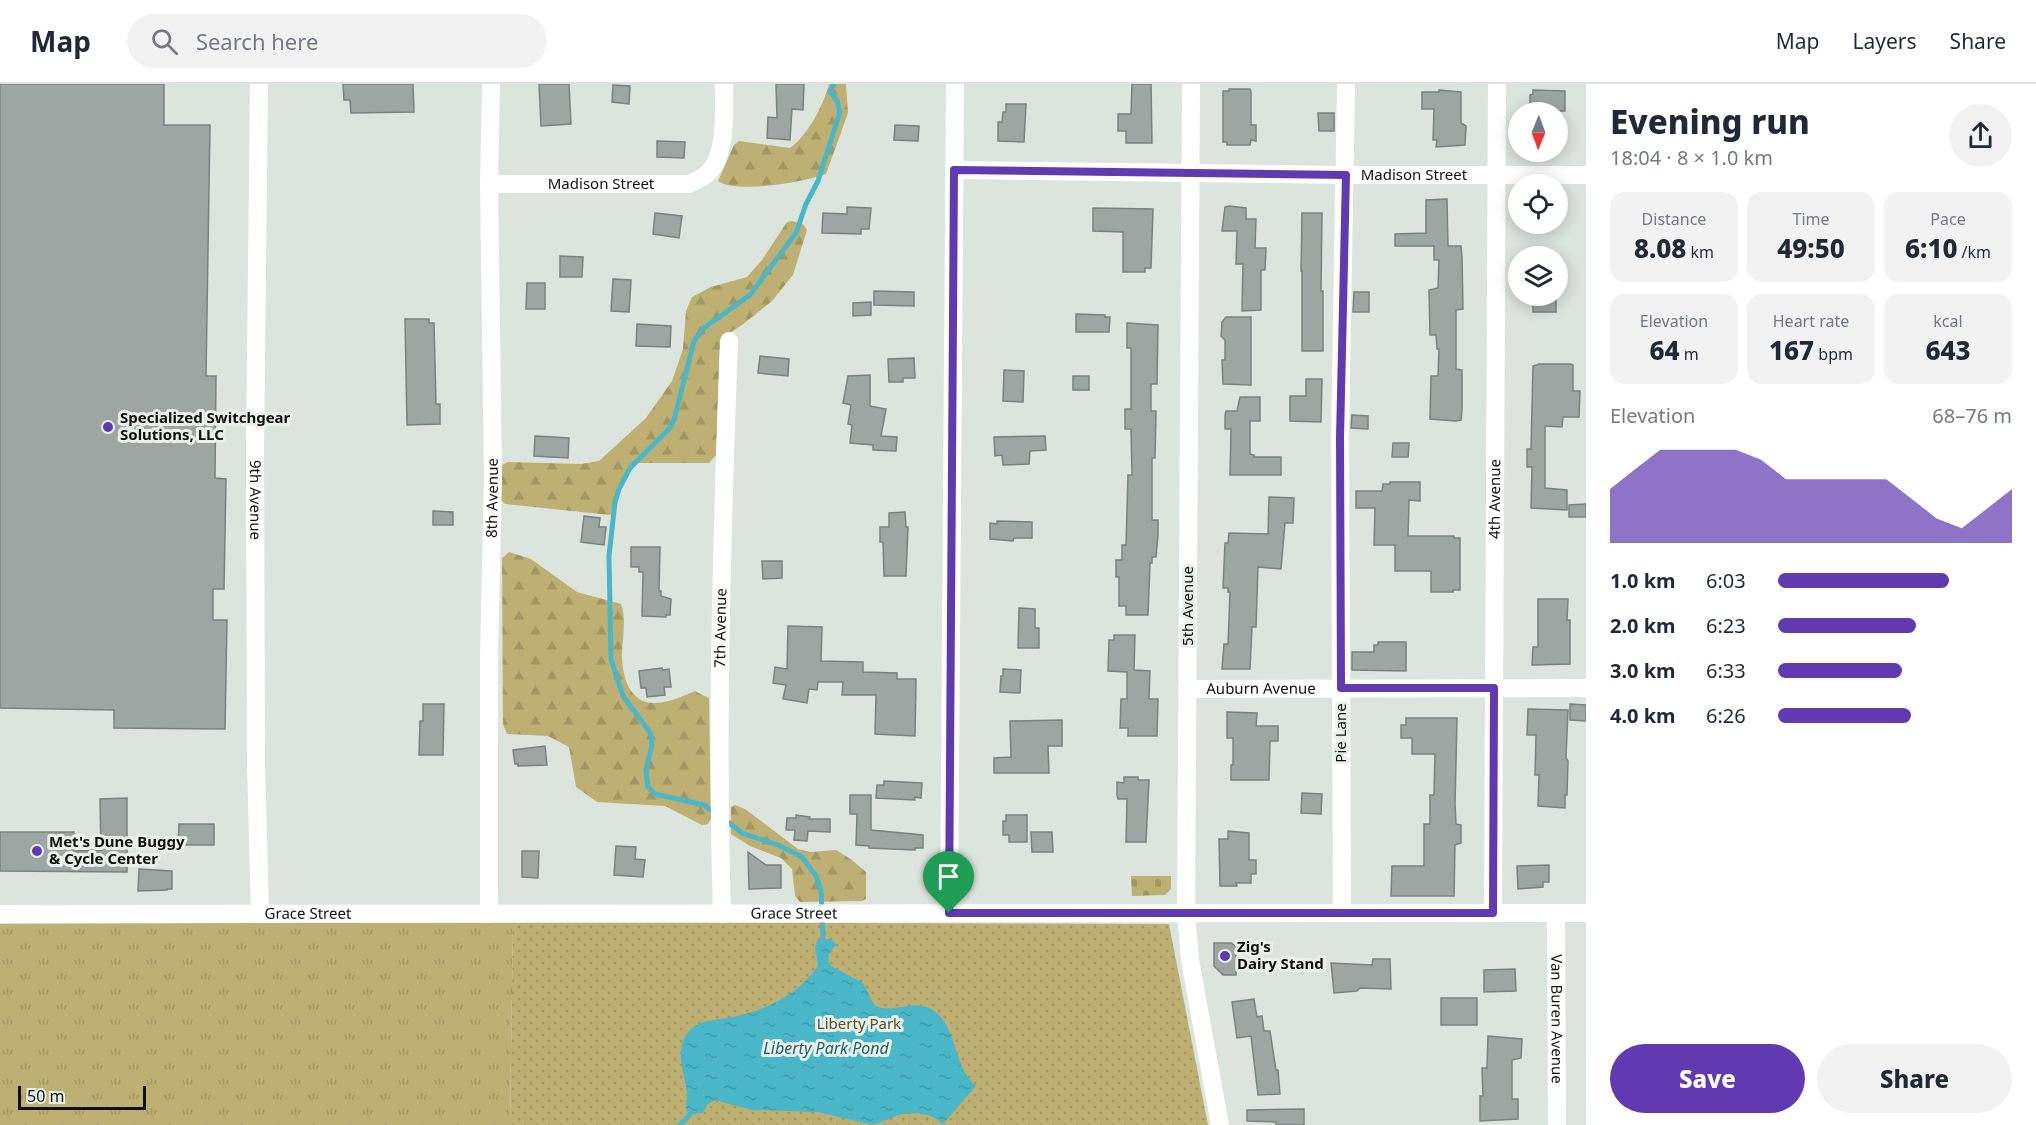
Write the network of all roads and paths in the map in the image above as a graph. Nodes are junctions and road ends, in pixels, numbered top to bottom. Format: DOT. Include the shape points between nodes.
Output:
graph roads {
  1 [pos="259,84"];
  2 [pos="491,84"];
  3 [pos="724,84"];
  4 [pos="955,84"];
  5 [pos="1191,84"];
  6 [pos="1346,84"];
  7 [pos="1497,84"];
  8 [pos="954,170"];
  9 [pos="1190,174"];
  10 [pos="1346,175"];
  11 [pos="1586,175"];
  12 [pos="1497,176"];
  13 [pos="489,184"];
  14 [pos="729,341"];
  15 [pos="1341,688"];
  16 [pos="1494,688"];
  17 [pos="1586,688"];
  18 [pos="1187,689"];
  19 [pos="949,913"];
  20 [pos="1186,913"];
  21 [pos="1342,913"];
  22 [pos="1493,913"];
  23 [pos="1556,913"];
  24 [pos="1586,913"];
  25 [pos="0,914"];
  26 [pos="260,914"];
  27 [pos="489,914"];
  28 [pos="722,914"];
  29 [pos="1220,1125"];
  30 [pos="1557,1125"];
  1 -- 26 [label="street, 9th Avenue" via="255,484"];
  2 -- 13 [label="street, 8th Avenue"];
  3 -- 13 [label="street, Madison Street" via="720,150 711,171 695,182 676,186"];
  4 -- 8 [label="street"];
  5 -- 9 [label="street, 5th Avenue"];
  6 -- 10 [label="street, Pie Lane"];
  7 -- 12 [label="street, 4th Avenue"];
  8 -- 9 [label="street, Madison Street"];
  8 -- 19 [label="street"];
  9 -- 10 [label="street, Madison Street"];
  9 -- 18 [label="street, 5th Avenue"];
  10 -- 12 [label="street, Madison Street"];
  10 -- 15 [label="street, Pie Lane" via="1340,437"];
  11 -- 12 [label="street, Madison Street"];
  12 -- 16 [label="street, 4th Avenue"];
  13 -- 27 [label="street, 8th Avenue" via="493,477"];
  14 -- 28 [label="street, 7th Avenue" via="719,655"];
  15 -- 16 [label="street, Auburn Avenue"];
  15 -- 18 [label="street, Auburn Avenue"];
  15 -- 21 [label="street, Pie Lane"];
  16 -- 17 [label="street, Auburn Avenue"];
  16 -- 22 [label="street, 4th Avenue"];
  18 -- 20 [label="street, 5th Avenue"];
  19 -- 20 [label="street, Grace Street"];
  19 -- 28 [label="street, Grace Street"];
  20 -- 21 [label="street, Grace Street"];
  20 -- 29 [label="street, 5th Avenue" via="1194,990"];
  21 -- 22 [label="street, Grace Street"];
  22 -- 23 [label="street, Grace Street"];
  23 -- 24 [label="street, Grace Street"];
  23 -- 30 [label="street, Van Buren Avenue"];
  25 -- 26 [label="street, Grace Street"];
  26 -- 27 [label="street, Grace Street"];
  27 -- 28 [label="street, Grace Street"];
}
